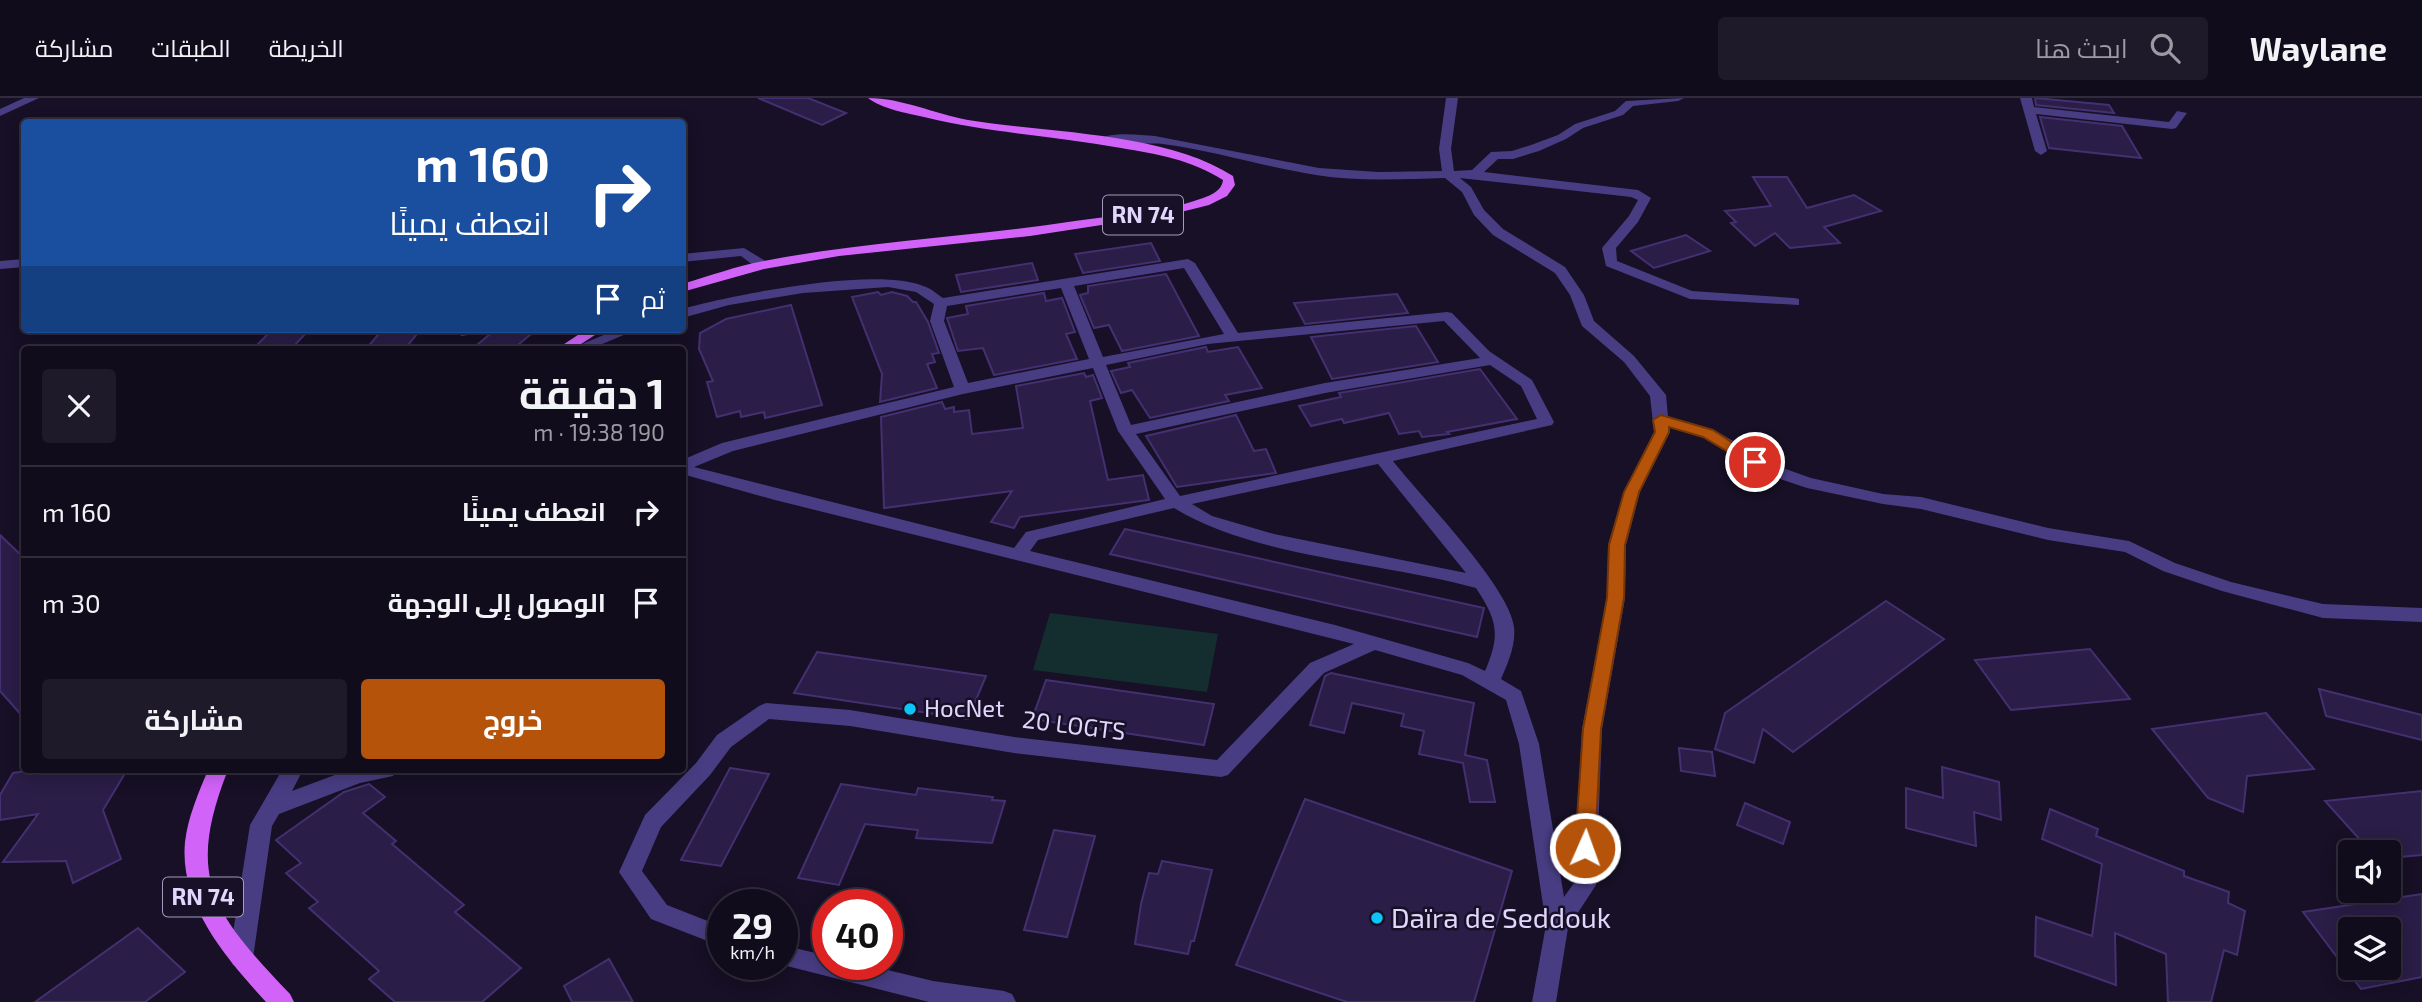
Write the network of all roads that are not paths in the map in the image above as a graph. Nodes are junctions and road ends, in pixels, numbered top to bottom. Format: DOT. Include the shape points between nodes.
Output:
graph roads {
  1 [pos="33,98"];
  2 [pos="873,98"];
  3 [pos="1452,98"];
  4 [pos="1678,98"];
  5 [pos="2028,104"];
  6 [pos="0,113"];
  7 [pos="2181,113"];
  8 [pos="1101,141"];
  9 [pos="2041,151"];
  10 [pos="1448,174"];
  11 [pos="1475,174"];
  12 [pos="686,258"];
  13 [pos="21,264"];
  14 [pos="0,265"];
  15 [pos="762,265"];
  16 [pos="1066,284"];
  17 [pos="686,287"];
  18 [pos="1794,302"];
  19 [pos="941,303"];
  20 [pos="686,313"];
  21 [pos="590,333"];
  22 [pos="620,333"];
  23 [pos="1234,338"];
  24 [pos="569,346"];
  25 [pos="586,346"];
  26 [pos="1492,359"];
  27 [pos="1098,363"];
  28 [pos="963,389"];
  29 [pos="1661,420"];
  30 [pos="1126,432"];
  31 [pos="1383,459"];
  32 [pos="686,466"];
  33 [pos="686,469"];
  34 [pos="1176,502"];
  35 [pos="1018,555"];
  36 [pos="1482,583"];
  37 [pos="2422,615"];
  38 [pos="1374,643"];
  39 [pos="1490,682"];
  40 [pos="217,773"];
  41 [pos="291,773"];
  42 [pos="369,773"];
  43 [pos="270,808"];
  44 [pos="1558,925"];
  45 [pos="707,931"];
  46 [pos="241,958"];
  47 [pos="798,959"];
  48 [pos="282,1002"];
  49 [pos="1004,1002"];
  50 [pos="1544,1002"];
  1 -- 6 [label="street"];
  2 -- 8 [label="main road, RN 74" via="936,117"];
  3 -- 10 [label="street" via="1445,149"];
  4 -- 11 [label="street" via="1630,103 1619,113 1535,148 1495,155"];
  5 -- 7 [label="street" via="2172,126"];
  5 -- 9 [label="street"];
  8 -- 10 [label="street" via="1125,137 1164,141 1318,172"];
  8 -- 15 [label="main road, RN 74" via="1205,164 1224,174 1229,185 1205,202 1172,210"];
  10 -- 11 [label="street"];
  10 -- 29 [label="street" via="1467,190 1498,232 1560,270 1577,295 1587,323 1629,359 1658,395"];
  11 -- 18 [label="street" via="1645,198 1640,215 1609,248 1611,263 1690,295"];
  12 -- 15 [label="street" via="744,252"];
  13 -- 14 [label="street"];
  15 -- 17 [label="main road, RN 74"];
  16 -- 19 [label="street"];
  16 -- 23 [label="street" via="1188,263"];
  16 -- 27 [label="street"];
  19 -- 20 [label="street" via="920,289 888,283 803,289"];
  19 -- 28 [label="street" via="937,321"];
  21 -- 24 [label="main road"];
  22 -- 25 [label="street"];
  23 -- 26 [label="street" via="1447,316"];
  23 -- 27 [label="street"];
  26 -- 30 [label="street" via="1325,388"];
  26 -- 31 [label="street" via="1527,383 1546,422"];
  27 -- 28 [label="street"];
  27 -- 30 [label="street"];
  28 -- 32 [label="street" via="728,447"];
  29 -- 37 [label="street" via="1708,433 1771,470 1807,483 2129,547 2169,568 2323,611"];
  29 -- 44 [label="street" via="1662,432 1632,492 1617,545 1616,598 1592,729 1585,885"];
  30 -- 34 [label="street"];
  31 -- 34 [label="street"];
  31 -- 36 [label="street" via="1438,522"];
  33 -- 35 [label="street"];
  34 -- 35 [label="street" via="1032,536"];
  34 -- 36 [label="street" via="1206,520 1273,540"];
  35 -- 38 [label="street"];
  36 -- 39 [label="street" via="1503,616 1503,654"];
  38 -- 39 [label="street" via="1468,670"];
  38 -- 45 [label="street, 20 LOGTS" via="1317,667 1221,769 1014,745 850,718 766,711 724,741 653,821 630,872 659,912"];
  39 -- 44 [label="street" via="1514,696 1529,744"];
  40 -- 46 [label="main road, RN 74" via="200,817 196,864 206,906"];
  41 -- 43 [label="street"];
  42 -- 43 [label="street"];
  43 -- 46 [label="street" via="261,825"];
  44 -- 50 [label="street"];
  46 -- 48 [label="main road, RN 74"];
  47 -- 49 [label="street" via="933,992"];
}
